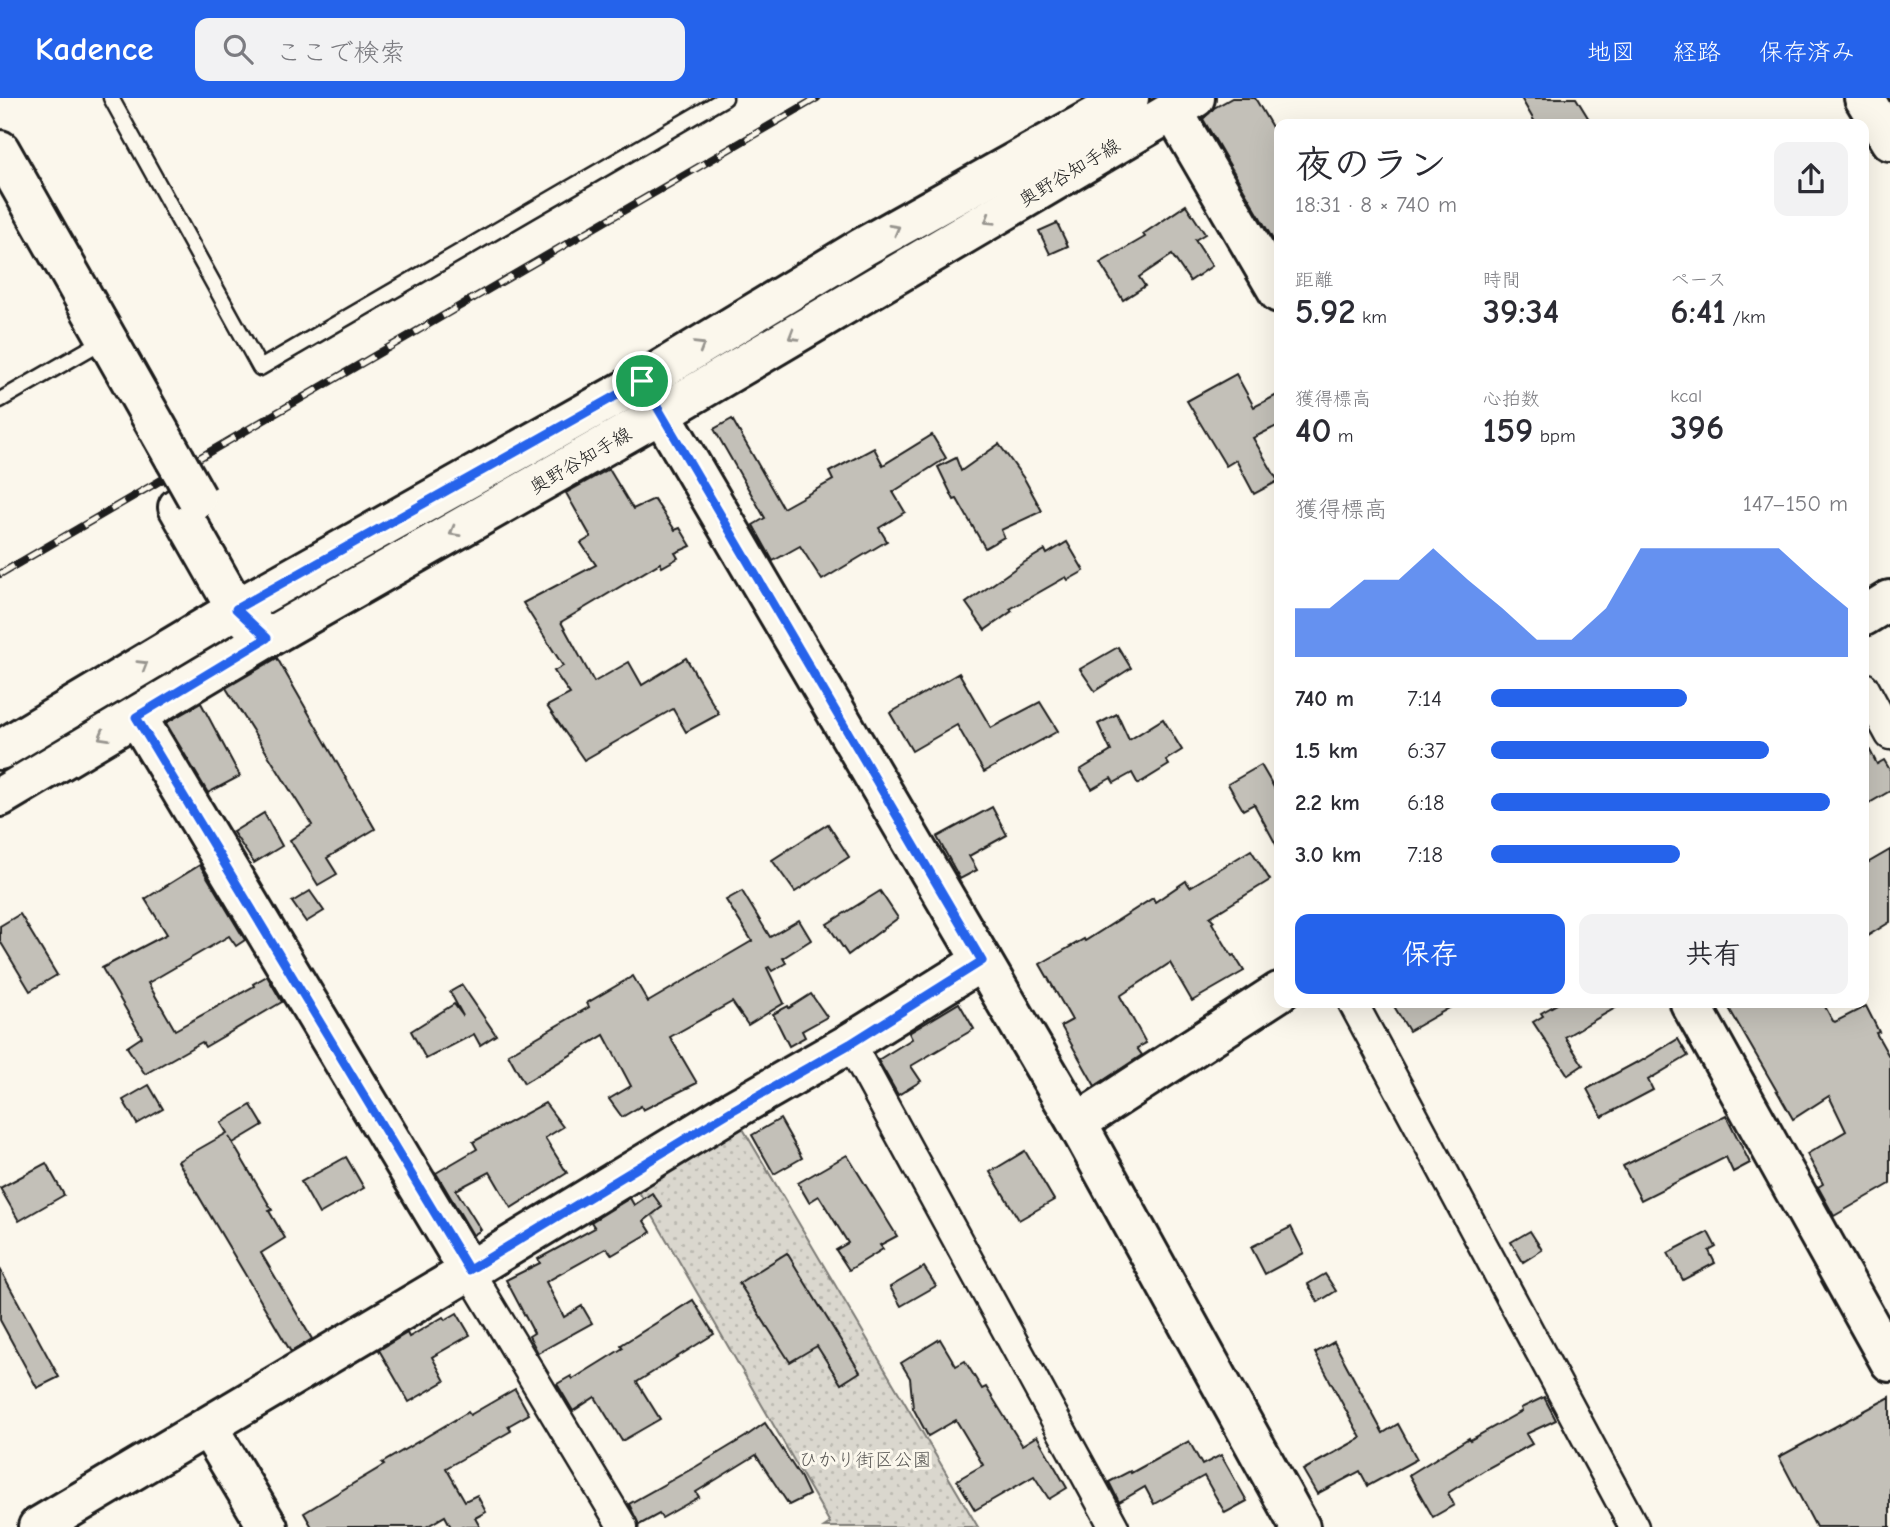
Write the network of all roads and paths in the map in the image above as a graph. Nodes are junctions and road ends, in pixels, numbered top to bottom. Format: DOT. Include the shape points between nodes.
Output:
graph roads {
  1 [pos="111,98"];
  2 [pos="725,98"];
  3 [pos="1129,98"];
  4 [pos="1864,98"];
  5 [pos="1184,104"];
  6 [pos="1890,141"];
  7 [pos="0,150"];
  8 [pos="0,181"];
  9 [pos="1274,283"];
  10 [pos="94,346"];
  11 [pos="642,381"];
  12 [pos="0,400"];
  13 [pos="660,414"];
  14 [pos="167,463"];
  15 [pos="1890,600"];
  16 [pos="247,603"];
  17 [pos="1869,613"];
  18 [pos="267,638"];
  19 [pos="1869,696"];
  20 [pos="136,717"];
  21 [pos="1890,735"];
  22 [pos="0,750"];
  23 [pos="0,797"];
  24 [pos="982,961"];
  25 [pos="1274,995"];
  26 [pos="1356,1008"];
  27 [pos="1693,1008"];
  28 [pos="850,1044"];
  29 [pos="1077,1123"];
  30 [pos="469,1270"];
  31 [pos="1890,1362"];
  32 [pos="208,1427"];
  33 [pos="38,1527"];
  34 [pos="268,1527"];
  35 [pos="623,1527"];
  36 [pos="1114,1527"];
  37 [pos="1300,1527"];
  38 [pos="1634,1527"];
  1 -- 2 [label="lane" via="260,368"];
  11 -- 3 [label="street, 奥野谷知手線, one-way" via="863,247"];
  4 -- 6 [label="street"];
  5 -- 9 [label="street"];
  5 -- 13 [label="street, 奥野谷知手線, one-way"];
  7 -- 14 [label="street"];
  8 -- 10 [label="street"];
  10 -- 12 [label="lane"];
  10 -- 14 [label="street"];
  11 -- 13 [label="street"];
  11 -- 16 [label="street, 奥野谷知手線"];
  13 -- 18 [label="street, 奥野谷知手線, one-way"];
  13 -- 24 [label="street"];
  14 -- 16 [label="street"];
  15 -- 17 [label="street"];
  16 -- 18 [label="street"];
  22 -- 16 [label="street, 奥野谷知手線, one-way"];
  18 -- 20 [label="street, 奥野谷知手線"];
  19 -- 21 [label="street"];
  20 -- 23 [label="street, 奥野谷知手線, one-way"];
  20 -- 30 [label="street"];
  24 -- 28 [label="street"];
  24 -- 29 [label="street"];
  25 -- 29 [label="street"];
  26 -- 38 [label="street"];
  27 -- 31 [label="street"];
  28 -- 30 [label="street"];
  28 -- 36 [label="street"];
  29 -- 37 [label="street"];
  30 -- 32 [label="street"];
  30 -- 35 [label="street"];
  32 -- 33 [label="street"];
  32 -- 34 [label="street"];
}
